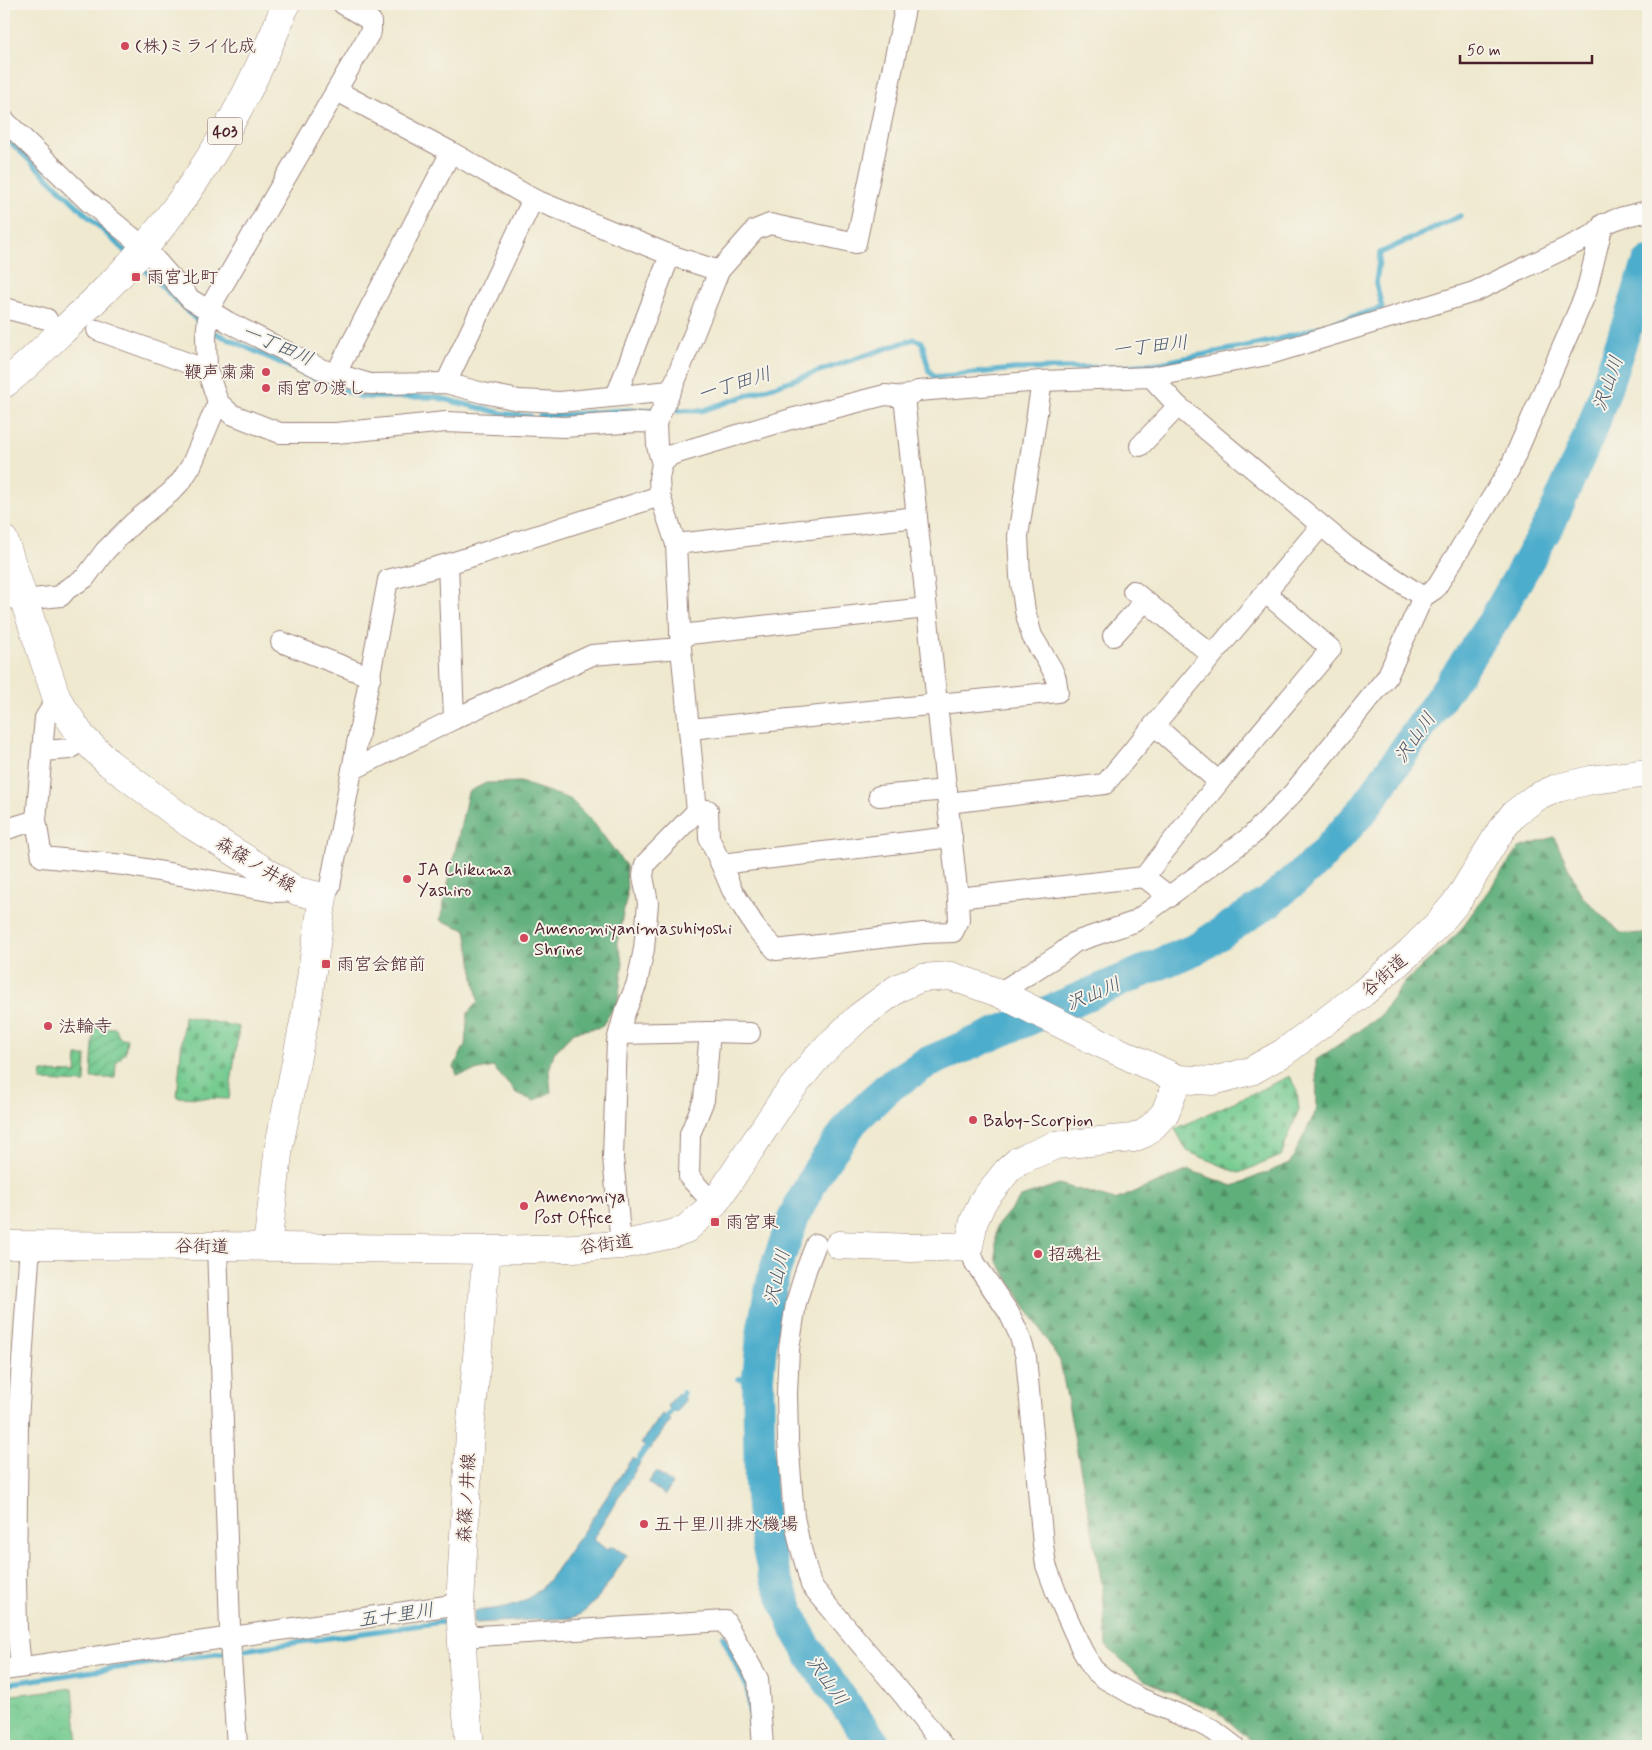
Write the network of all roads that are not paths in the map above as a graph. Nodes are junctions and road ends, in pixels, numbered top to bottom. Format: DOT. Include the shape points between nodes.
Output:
graph roads {
  1 [pos="286,4"];
  2 [pos="343,4"];
  3 [pos="906,4"];
  4 [pos="337,91"];
  5 [pos="4,120"];
  6 [pos="451,152"];
  7 [pos="532,199"];
  8 [pos="1648,212"];
  9 [pos="1603,224"];
  10 [pos="137,256"];
  11 [pos="670,256"];
  12 [pos="719,270"];
  13 [pos="4,308"];
  14 [pos="47,319"];
  15 [pos="208,322"];
  16 [pos="97,330"];
  17 [pos="207,370"];
  18 [pos="336,373"];
  19 [pos="1151,377"];
  20 [pos="1042,380"];
  21 [pos="446,383"];
  22 [pos="4,384"];
  23 [pos="616,396"];
  24 [pos="904,397"];
  25 [pos="218,402"];
  26 [pos="1178,406"];
  27 [pos="662,408"];
  28 [pos="1140,446"];
  29 [pos="662,464"];
  30 [pos="660,496"];
  31 [pos="916,517"];
  32 [pos="1321,526"];
  33 [pos="4,540"];
  34 [pos="676,544"];
  35 [pos="448,564"];
  36 [pos="1266,593"];
  37 [pos="1423,597"];
  38 [pos="14,598"];
  39 [pos="926,608"];
  40 [pos="1113,636"];
  41 [pos="281,642"];
  42 [pos="680,642"];
  43 [pos="1212,655"];
  44 [pos="370,677"];
  45 [pos="57,699"];
  46 [pos="937,704"];
  47 [pos="454,719"];
  48 [pos="1154,725"];
  49 [pos="690,729"];
  50 [pos="82,737"];
  51 [pos="42,751"];
  52 [pos="352,770"];
  53 [pos="1648,773"];
  54 [pos="1219,782"];
  55 [pos="879,796"];
  56 [pos="947,796"];
  57 [pos="697,811"];
  58 [pos="36,820"];
  59 [pos="4,830"];
  60 [pos="952,837"];
  61 [pos="721,864"];
  62 [pos="1144,877"];
  63 [pos="296,891"];
  64 [pos="1170,896"];
  65 [pos="323,897"];
  66 [pos="958,898"];
  67 [pos="1005,996"];
  68 [pos="710,1032"];
  69 [pos="750,1033"];
  70 [pos="619,1034"];
  71 [pos="1178,1079"];
  72 [pos="714,1204"];
  73 [pos="17,1245"];
  74 [pos="621,1245"];
  75 [pos="827,1245"];
  76 [pos="217,1246"];
  77 [pos="969,1246"];
  78 [pos="267,1247"];
  79 [pos="487,1250"];
  80 [pos="460,1619"];
  81 [pos="230,1645"];
  82 [pos="12,1668"];
  83 [pos="237,1746"];
  84 [pos="470,1746"];
  85 [pos="763,1746"];
  86 [pos="943,1746"];
  87 [pos="1234,1746"];
  1 -- 10 [label="main road, 403" via="254,80 232,120 183,198"];
  2 -- 4 [label="street" via="370,21 372,31"];
  3 -- 12 [label="street" via="856,243 770,224 755,230"];
  4 -- 6 [label="street"];
  4 -- 15 [label="street"];
  5 -- 10 [label="street" via="88,201"];
  6 -- 7 [label="street"];
  6 -- 18 [label="street"];
  7 -- 11 [label="street"];
  7 -- 21 [label="street"];
  8 -- 9 [label="street"];
  9 -- 19 [label="street" via="1593,235 1474,292 1448,301 1267,355"];
  9 -- 37 [label="street" via="1586,293 1509,470 1435,589"];
  10 -- 15 [label="street" via="190,299"];
  10 -- 22 [label="main road, 403" via="73,322"];
  11 -- 12 [label="street"];
  11 -- 23 [label="street"];
  12 -- 27 [label="street"];
  13 -- 14 [label="street"];
  15 -- 17 [label="street"];
  15 -- 18 [label="street" via="228,322 321,369"];
  16 -- 17 [label="street"];
  17 -- 25 [label="street"];
  18 -- 21 [label="street" via="370,384"];
  19 -- 20 [label="street"];
  19 -- 26 [label="street"];
  20 -- 24 [label="street" via="918,390"];
  20 -- 46 [label="street" via="1018,536 1020,576 1032,636 1052,669 1058,692"];
  21 -- 23 [label="street" via="520,400 560,402"];
  23 -- 27 [label="street"];
  24 -- 29 [label="street" via="885,395 791,419 672,455"];
  24 -- 31 [label="street"];
  25 -- 27 [label="street" via="231,414 280,433 336,433 446,422 564,427 638,422"];
  25 -- 38 [label="street" via="182,480 112,544 80,582 61,596"];
  26 -- 28 [label="street"];
  26 -- 32 [label="street"];
  27 -- 29 [label="street" via="657,446"];
  29 -- 30 [label="street"];
  30 -- 34 [label="street"];
  30 -- 35 [label="street"];
  31 -- 34 [label="street"];
  31 -- 39 [label="street"];
  32 -- 36 [label="street"];
  32 -- 37 [label="street"];
  33 -- 38 [label="main road, 森篠ノ井線"];
  34 -- 42 [label="street"];
  35 -- 44 [label="street" via="388,580"];
  35 -- 47 [label="street"];
  36 -- 43 [label="street"];
  36 -- 54 [label="street" via="1332,650"];
  37 -- 64 [label="street" via="1387,677 1293,793 1251,836"];
  38 -- 45 [label="main road, 森篠ノ井線"];
  39 -- 42 [label="street"];
  39 -- 46 [label="street"];
  40 -- 43 [label="street" via="1139,596"];
  41 -- 44 [label="street"];
  42 -- 47 [label="street" via="592,655"];
  42 -- 49 [label="street"];
  43 -- 48 [label="street"];
  44 -- 52 [label="street"];
  45 -- 50 [label="main road, 森篠ノ井線"];
  45 -- 51 [label="street" via="45,718"];
  46 -- 49 [label="street"];
  46 -- 56 [label="street"];
  47 -- 52 [label="street"];
  48 -- 54 [label="street"];
  48 -- 56 [label="street" via="1105,784"];
  49 -- 57 [label="street"];
  50 -- 51 [label="street" via="70,749"];
  50 -- 63 [label="main road, 森篠ノ井線" via="109,763 190,824"];
  51 -- 58 [label="street"];
  52 -- 65 [label="street" via="330,886"];
  53 -- 71 [label="main road, 谷街道" via="1591,780 1556,788 1535,798 1514,814 1501,830 1459,899 1439,923 1363,993 1283,1053 1251,1071 1214,1080"];
  54 -- 62 [label="street"];
  55 -- 56 [label="street"];
  56 -- 60 [label="street"];
  57 -- 61 [label="street" via="708,810 709,838"];
  57 -- 70 [label="street" via="645,864 643,876 648,903 644,949"];
  58 -- 59 [label="street"];
  58 -- 63 [label="street" via="42,857 124,865 275,892"];
  60 -- 61 [label="street"];
  60 -- 66 [label="street"];
  61 -- 66 [label="street" via="732,890 758,931 776,950 953,932 959,920"];
  62 -- 64 [label="street"];
  62 -- 66 [label="street"];
  63 -- 65 [label="main road, 森篠ノ井線"];
  64 -- 67 [label="street" via="1134,922 1075,942"];
  65 -- 78 [label="main road" via="306,1012 279,1146"];
  67 -- 71 [label="main road, 谷街道"];
  67 -- 72 [label="main road, 谷街道" via="951,976 921,978 898,988 859,1017 819,1055 785,1097"];
  68 -- 69 [label="street"];
  68 -- 70 [label="street"];
  68 -- 72 [label="street" via="704,1100 690,1134 689,1177"];
  70 -- 74 [label="street" via="613,1157"];
  71 -- 77 [label="main road" via="1165,1113 1145,1133 1133,1138 1056,1145 1018,1161 983,1202 974,1221"];
  72 -- 74 [label="main road, 谷街道" via="686,1229"];
  73 -- 76 [label="main road, 谷街道"];
  73 -- 82 [label="street" via="17,1628"];
  74 -- 79 [label="main road, 谷街道"];
  75 -- 77 [label="main road"];
  75 -- 86 [label="street" via="806,1270 796,1304 789,1349 788,1440 799,1541 811,1585"];
  76 -- 78 [label="main road, 谷街道"];
  76 -- 81 [label="street"];
  77 -- 87 [label="street" via="975,1263 1009,1313 1026,1357 1046,1565 1082,1650 1093,1668 1105,1679 1137,1698 1214,1730"];
  78 -- 79 [label="main road, 谷街道"];
  79 -- 80 [label="main road, 森篠ノ井線" via="470,1432"];
  80 -- 81 [label="street"];
  80 -- 84 [label="main road, 森篠ノ井線"];
  80 -- 85 [label="street" via="725,1621 758,1679"];
  81 -- 82 [label="street"];
  81 -- 83 [label="street"];
}
